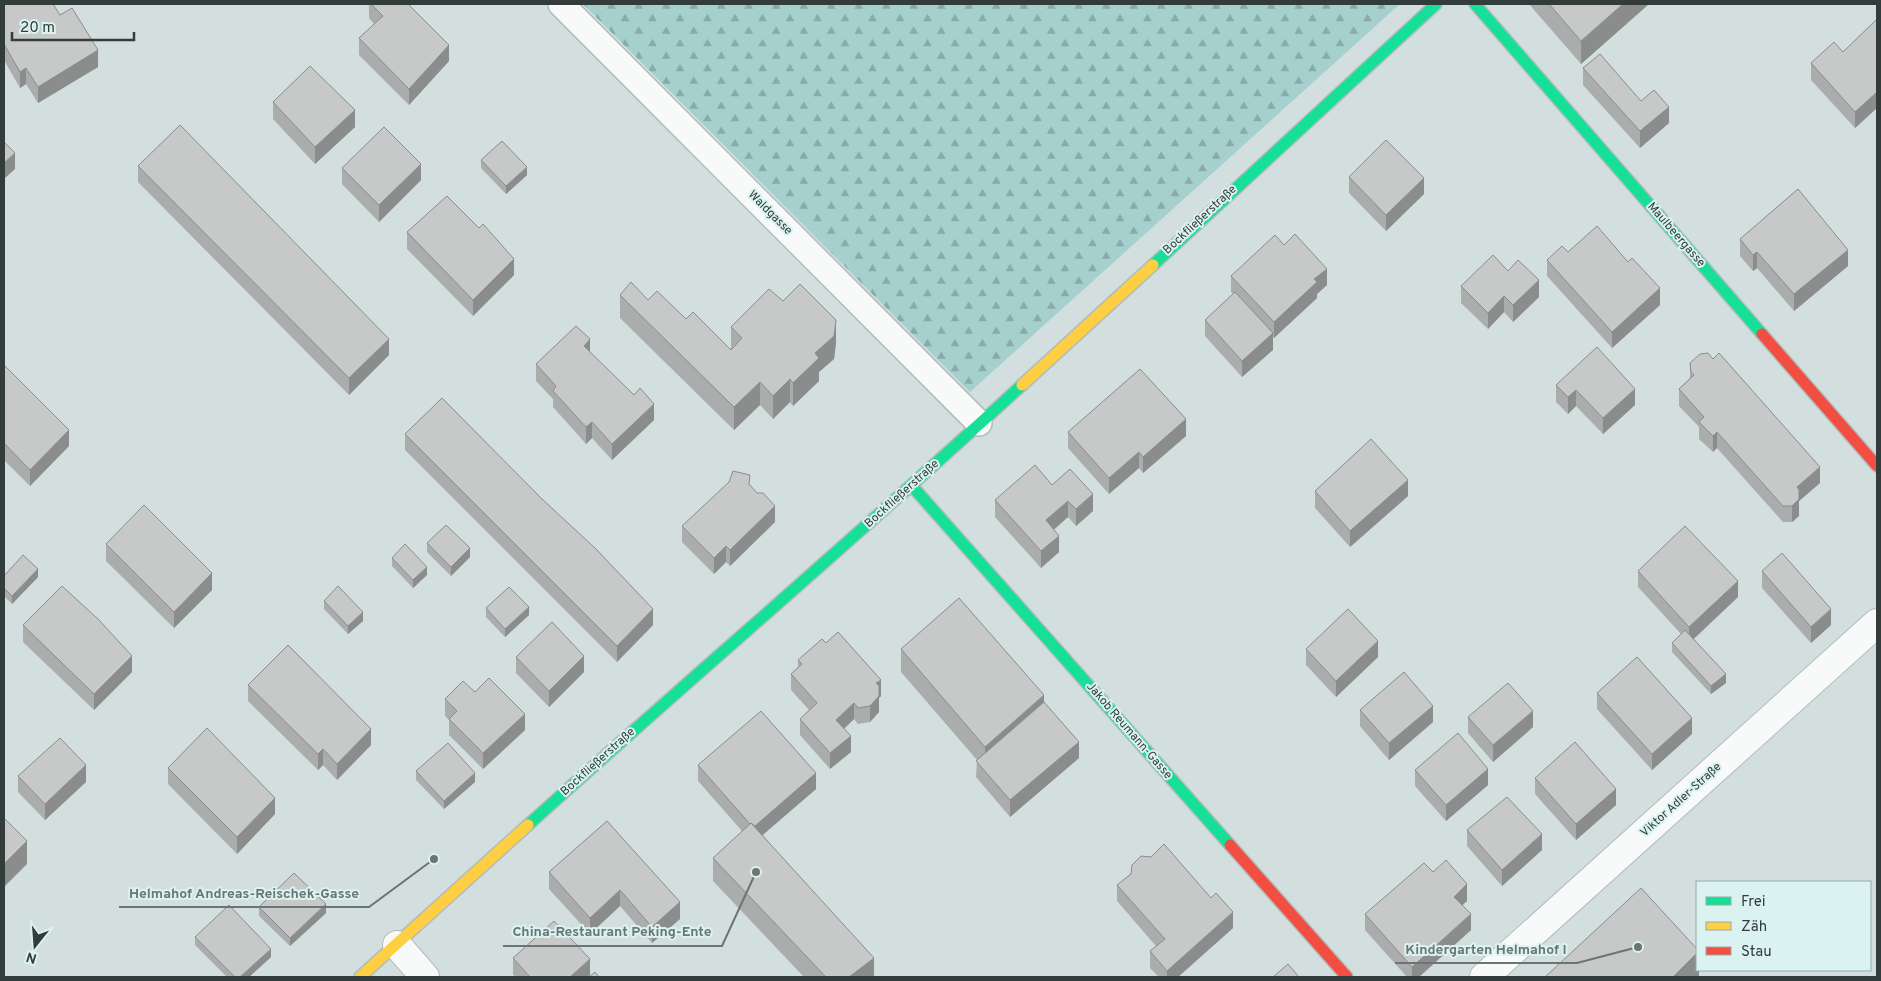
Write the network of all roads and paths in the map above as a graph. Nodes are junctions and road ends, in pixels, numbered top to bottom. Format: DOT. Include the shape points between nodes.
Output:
graph roads {
  1 [pos="561,4"];
  2 [pos="1436,4"];
  3 [pos="1476,4"];
  4 [pos="979,423"];
  5 [pos="1877,466"];
  6 [pos="912,486"];
  7 [pos="1877,623"];
  8 [pos="397,944"];
  9 [pos="360,977"];
  10 [pos="425,977"];
  11 [pos="1346,977"];
  12 [pos="1484,977"];
  1 -- 4 [label="lane, Waldgasse"];
  2 -- 4 [label="main road, Bockfließerstraße"];
  3 -- 5 [label="main road, Maulbeergasse"];
  4 -- 6 [label="main road, Bockfließerstraße"];
  6 -- 8 [label="main road, Bockfließerstraße" via="646,718"];
  6 -- 11 [label="main road, Jakob Reumann-Gasse"];
  7 -- 12 [label="street, Viktor Adler-Straße"];
  8 -- 9 [label="main road, Bockfließerstraße"];
  8 -- 10 [label="street"];
}
